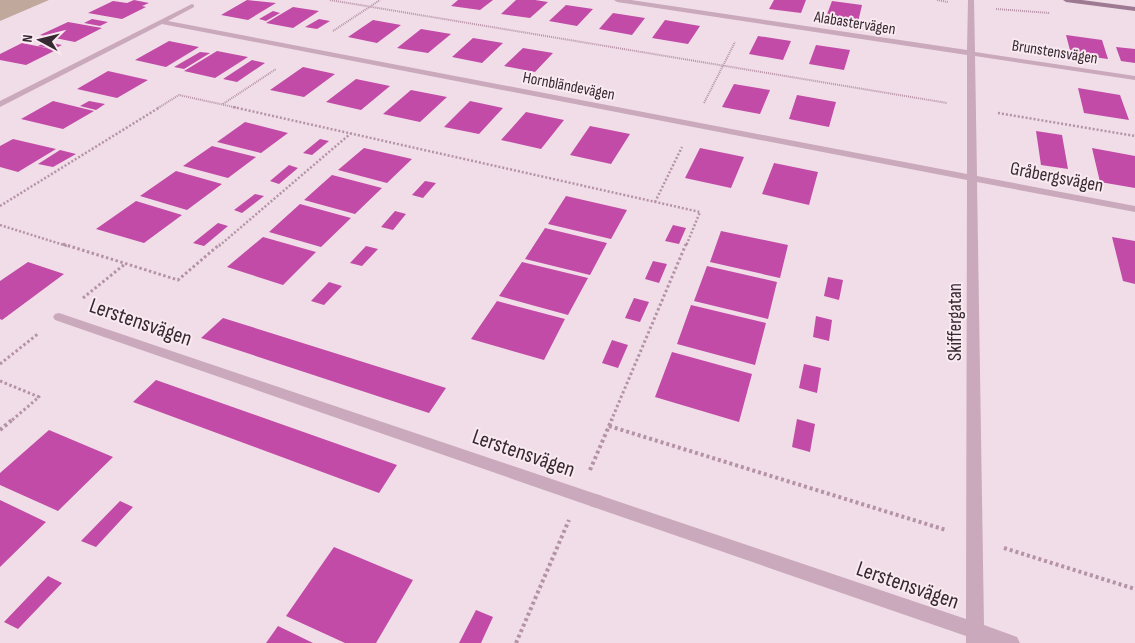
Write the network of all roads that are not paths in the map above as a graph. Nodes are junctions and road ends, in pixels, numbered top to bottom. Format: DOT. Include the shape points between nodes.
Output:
graph roads {
  1 [pos="617,0"];
  2 [pos="971,0"];
  3 [pos="1066,0"];
  4 [pos="192,6"];
  5 [pos="1135,9"];
  6 [pos="161,22"];
  7 [pos="971,53"];
  8 [pos="1135,78"];
  9 [pos="0,104"];
  10 [pos="972,177"];
  11 [pos="1135,209"];
  12 [pos="60,317"];
  13 [pos="975,637"];
  14 [pos="1012,643"];
  1 -- 7 [label="street, Alabastervägen"];
  2 -- 7 [label="street, Skiffergatan"];
  3 -- 5 [label="street"];
  4 -- 6 [label="street"];
  6 -- 9 [label="street"];
  6 -- 10 [label="street, Hornbländevägen"];
  7 -- 8 [label="street, Brunstensvägen"];
  7 -- 10 [label="street, Skiffergatan"];
  10 -- 11 [label="street, Gråbergsvägen"];
  10 -- 13 [label="street, Skiffergatan"];
  12 -- 13 [label="street, Lerstensvägen" via="596,500"];
  13 -- 14 [label="street, Lerstensvägen"];
}
